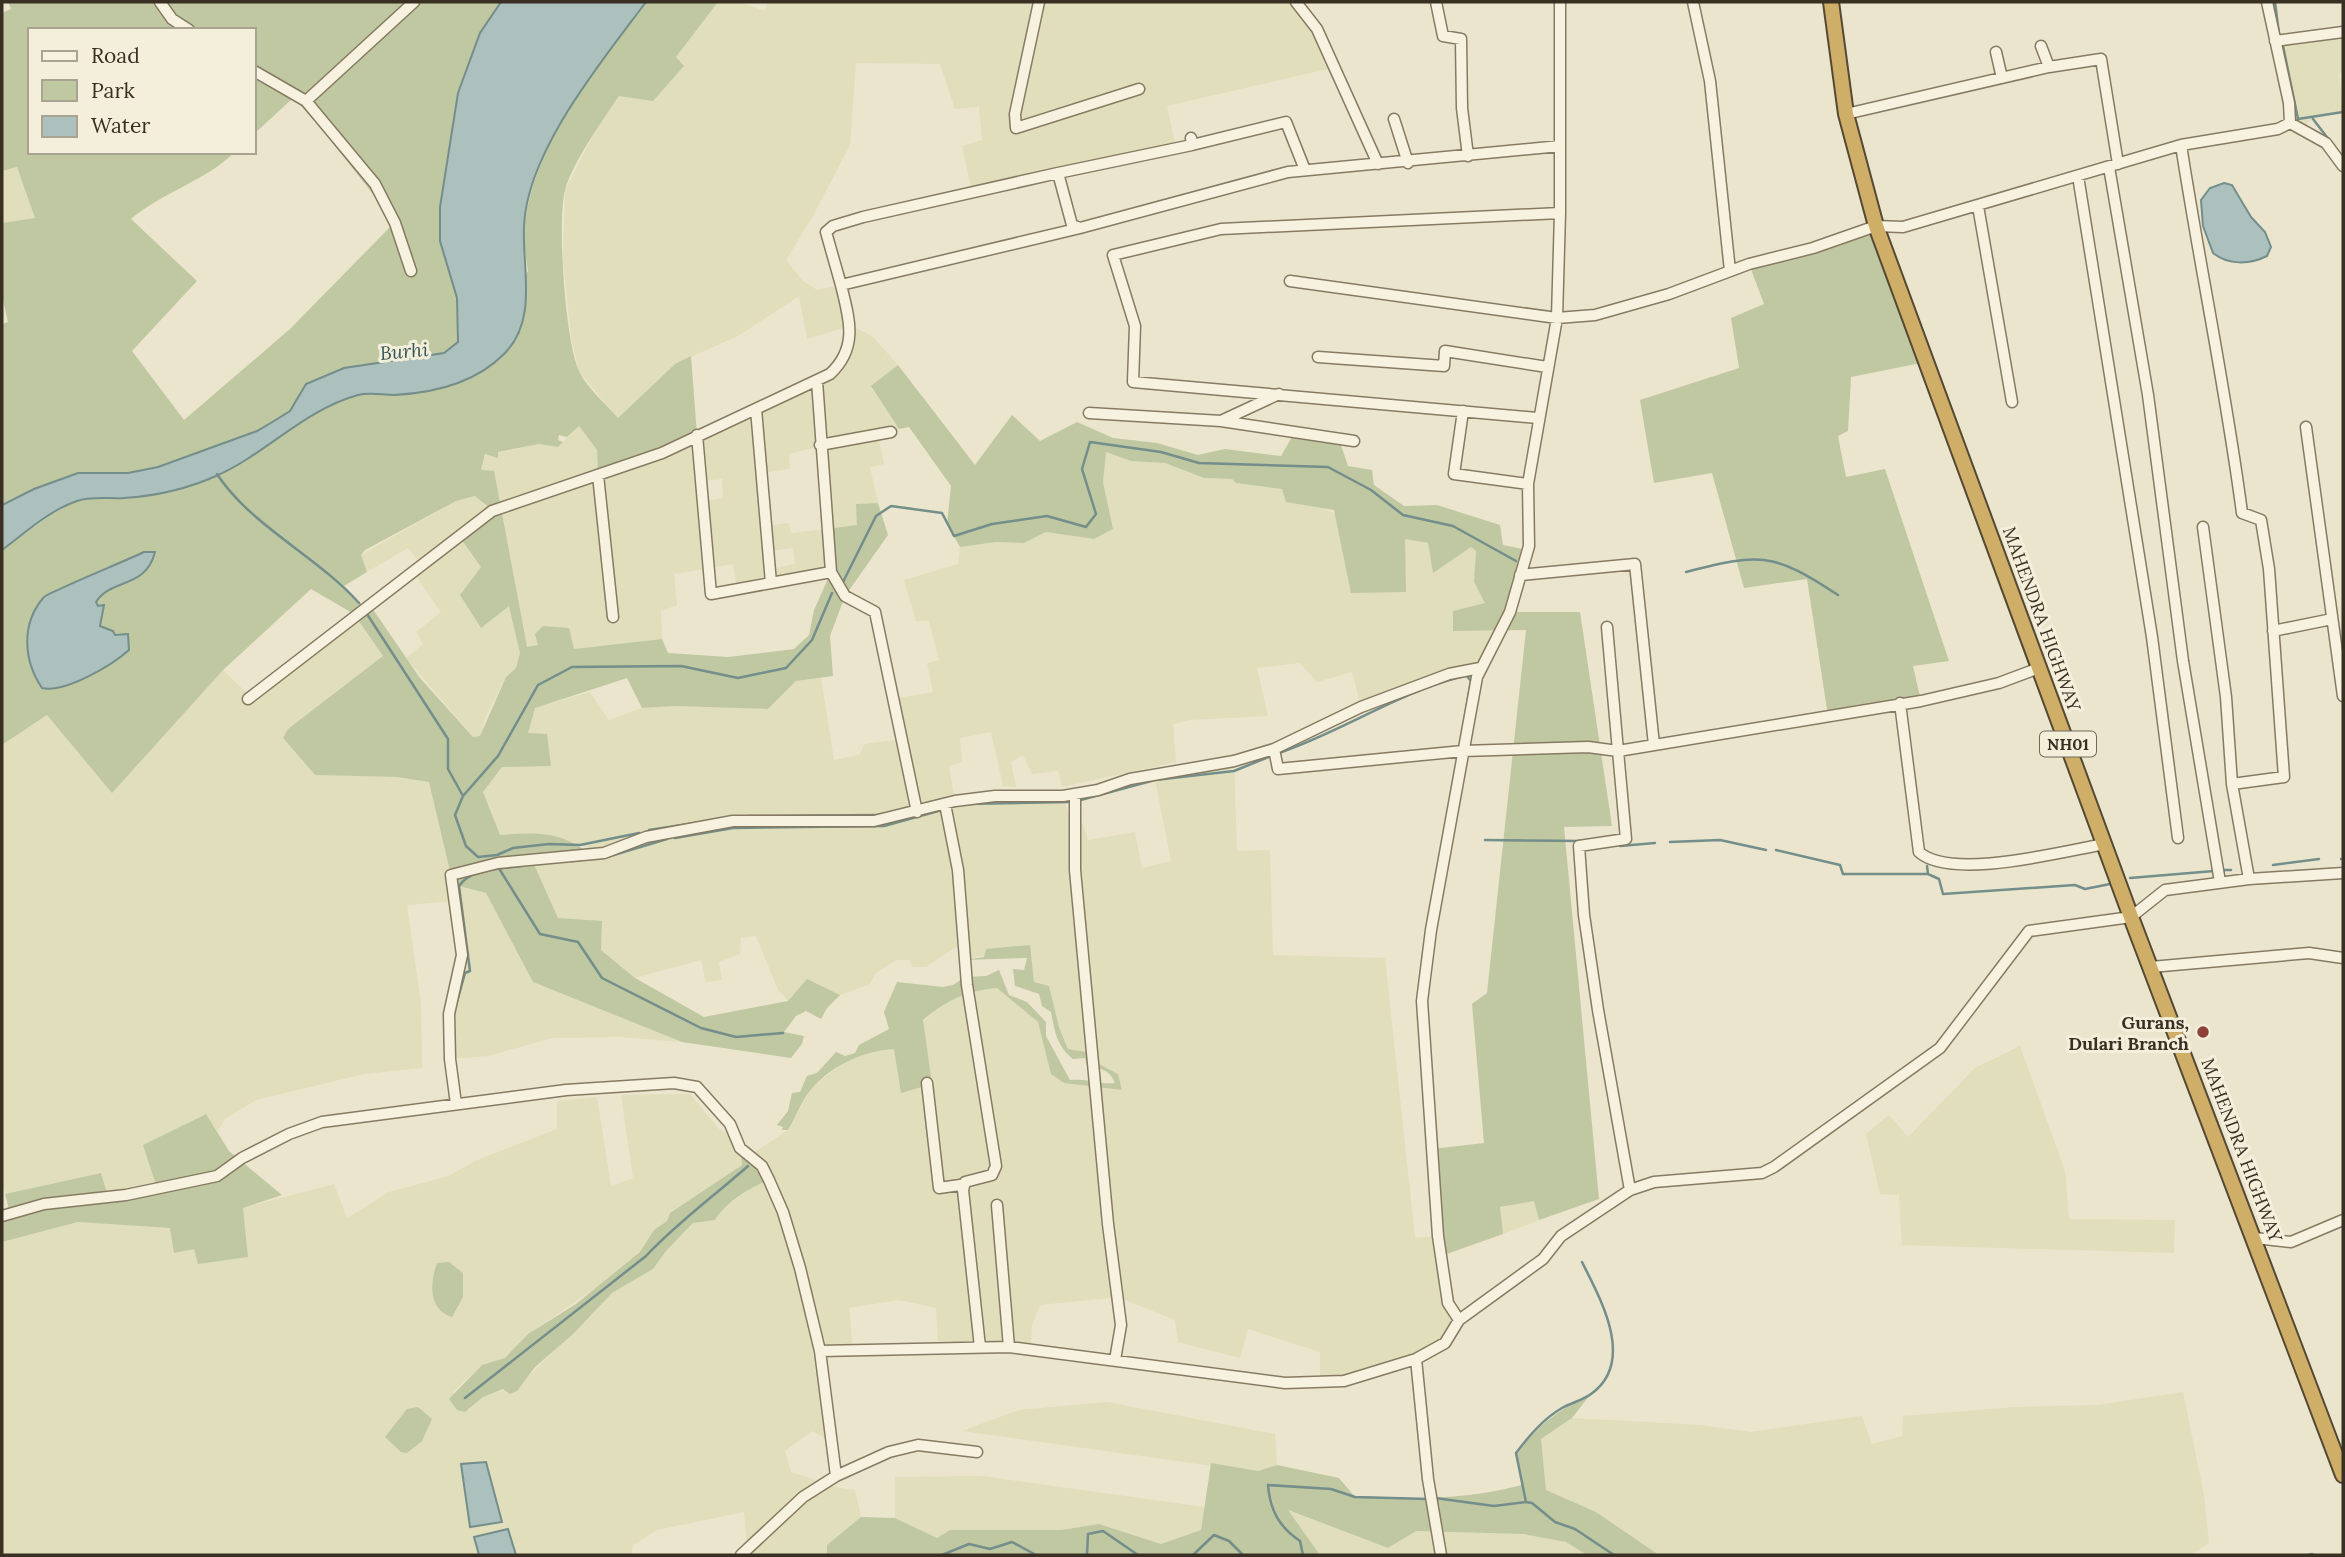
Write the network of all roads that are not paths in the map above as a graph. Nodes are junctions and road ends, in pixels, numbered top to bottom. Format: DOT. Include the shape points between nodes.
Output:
graph roads {
  1 [pos="160,2"];
  2 [pos="414,2"];
  3 [pos="1039,2"];
  4 [pos="1296,2"];
  5 [pos="1436,2"];
  6 [pos="1560,2"];
  7 [pos="1693,2"];
  8 [pos="1831,2"];
  9 [pos="2267,2"];
  10 [pos="186,28"];
  11 [pos="2343,32"];
  12 [pos="2276,41"];
  13 [pos="2041,46"];
  14 [pos="1996,52"];
  15 [pos="2049,66"];
  16 [pos="256,72"];
  17 [pos="2002,78"];
  18 [pos="1139,89"];
  19 [pos="306,101"];
  20 [pos="1846,114"];
  21 [pos="1394,119"];
  22 [pos="2290,123"];
  23 [pos="2181,145"];
  24 [pos="1560,146"];
  25 [pos="1468,156"];
  26 [pos="1408,163"];
  27 [pos="1378,164"];
  28 [pos="2113,166"];
  29 [pos="2343,166"];
  30 [pos="1305,170"];
  31 [pos="1058,173"];
  32 [pos="2078,176"];
  33 [pos="1978,206"];
  34 [pos="1560,213"];
  35 [pos="1876,226"];
  36 [pos="1080,228"];
  37 [pos="411,271"];
  38 [pos="1730,271"];
  39 [pos="1290,281"];
  40 [pos="841,285"];
  41 [pos="1557,318"];
  42 [pos="1318,357"];
  43 [pos="1547,367"];
  44 [pos="817,381"];
  45 [pos="1279,394"];
  46 [pos="2012,402"];
  47 [pos="756,409"];
  48 [pos="1464,411"];
  49 [pos="1089,413"];
  50 [pos="1537,418"];
  51 [pos="1221,421"];
  52 [pos="2306,427"];
  53 [pos="891,432"];
  54 [pos="697,435"];
  55 [pos="1354,441"];
  56 [pos="820,445"];
  57 [pos="598,475"];
  58 [pos="1528,484"];
  59 [pos="2203,527"];
  60 [pos="831,572"];
  61 [pos="1520,575"];
  62 [pos="771,583"];
  63 [pos="613,617"];
  64 [pos="2332,619"];
  65 [pos="1607,627"];
  66 [pos="2273,631"];
  67 [pos="1480,668"];
  68 [pos="2039,668"];
  69 [pos="2343,696"];
  70 [pos="248,699"];
  71 [pos="1900,704"];
  72 [pos="1654,746"];
  73 [pos="1274,749"];
  74 [pos="1463,751"];
  75 [pos="1618,751"];
  76 [pos="2232,784"];
  77 [pos="1075,794"];
  78 [pos="944,804"];
  79 [pos="917,812"];
  80 [pos="2178,838"];
  81 [pos="2105,844"];
  82 [pos="2343,873"];
  83 [pos="2249,879"];
  84 [pos="2220,882"];
  85 [pos="2131,917"];
  86 [pos="2343,958"];
  87 [pos="2151,967"];
  88 [pos="927,1083"];
  89 [pos="456,1104"];
  90 [pos="963,1190"];
  91 [pos="1630,1190"];
  92 [pos="997,1205"];
  93 [pos="2,1216"];
  94 [pos="2343,1220"];
  95 [pos="2255,1238"];
  96 [pos="1459,1320"];
  97 [pos="980,1347"];
  98 [pos="1009,1347"];
  99 [pos="820,1351"];
  100 [pos="1416,1359"];
  101 [pos="1115,1360"];
  102 [pos="977,1452"];
  103 [pos="2343,1475"];
  104 [pos="836,1476"];
  105 [pos="741,1555"];
  106 [pos="1441,1555"];
  1 -- 10 [label="street"];
  2 -- 19 [label="street"];
  3 -- 18 [label="street" via="1016,128"];
  4 -- 27 [label="street" via="1317,29"];
  5 -- 25 [label="street" via="1443,36 1461,39"];
  6 -- 24 [label="street"];
  7 -- 38 [label="street" via="1710,81"];
  8 -- 20 [label="highway, MAHENDRA HIGHWAY / NH01"];
  9 -- 12 [label="street"];
  11 -- 12 [label="street"];
  12 -- 22 [label="street"];
  13 -- 15 [label="street"];
  14 -- 17 [label="street"];
  15 -- 17 [label="street"];
  15 -- 28 [label="street" via="2101,59"];
  16 -- 19 [label="street"];
  17 -- 20 [label="street"];
  19 -- 37 [label="street" via="375,184 395,223"];
  20 -- 35 [label="highway, MAHENDRA HIGHWAY / NH01"];
  21 -- 26 [label="street"];
  22 -- 23 [label="street" via="2278,129"];
  22 -- 29 [label="street" via="2326,143"];
  23 -- 28 [label="street"];
  23 -- 66 [label="street" via="2230,415 2242,513 2261,520"];
  24 -- 25 [label="street"];
  24 -- 34 [label="street"];
  25 -- 26 [label="street"];
  26 -- 27 [label="street"];
  27 -- 30 [label="street"];
  28 -- 32 [label="street"];
  28 -- 84 [label="street" via="2183,661"];
  30 -- 31 [label="street" via="1286,122"];
  30 -- 36 [label="street"];
  31 -- 36 [label="street" via="1072,225"];
  31 -- 40 [label="street" via="833,226 826,232"];
  32 -- 33 [label="street"];
  32 -- 80 [label="street" via="2152,637"];
  33 -- 35 [label="street" via="1903,227"];
  33 -- 46 [label="street"];
  34 -- 41 [label="street"];
  34 -- 45 [label="street" via="1221,229 1113,255 1135,326 1133,382"];
  35 -- 38 [label="street"];
  35 -- 68 [label="highway, MAHENDRA HIGHWAY / NH01"];
  36 -- 40 [label="street"];
  38 -- 41 [label="street" via="1595,315"];
  39 -- 41 [label="street"];
  40 -- 44 [label="street" via="852,337 837,367"];
  41 -- 43 [label="street"];
  42 -- 43 [label="street" via="1444,366 1445,351"];
  43 -- 50 [label="street"];
  44 -- 47 [label="street"];
  44 -- 56 [label="street"];
  45 -- 48 [label="street"];
  45 -- 51 [label="street"];
  47 -- 54 [label="street"];
  47 -- 62 [label="street"];
  48 -- 50 [label="street"];
  48 -- 58 [label="street" via="1454,474"];
  49 -- 51 [label="street"];
  50 -- 58 [label="street"];
  51 -- 55 [label="street"];
  52 -- 64 [label="street"];
  53 -- 56 [label="street"];
  54 -- 57 [label="street" via="662,453"];
  54 -- 62 [label="street" via="711,594"];
  56 -- 60 [label="street"];
  57 -- 63 [label="street"];
  57 -- 70 [label="street" via="492,510"];
  58 -- 61 [label="street" via="1529,546"];
  59 -- 76 [label="street"];
  60 -- 62 [label="street"];
  60 -- 79 [label="street" via="845,596 876,612"];
  61 -- 67 [label="street" via="1510,612"];
  61 -- 72 [label="street" via="1636,564"];
  64 -- 66 [label="street"];
  64 -- 69 [label="street"];
  65 -- 75 [label="street"];
  66 -- 76 [label="street" via="2284,778"];
  67 -- 73 [label="street" via="1449,674 1362,707"];
  67 -- 74 [label="street"];
  68 -- 71 [label="street" via="1971,690"];
  68 -- 81 [label="highway, MAHENDRA HIGHWAY / NH01"];
  71 -- 72 [label="street"];
  71 -- 81 [label="street" via="1919,852 1928,861 1993,862"];
  72 -- 75 [label="street"];
  73 -- 74 [label="street" via="1278,769"];
  73 -- 77 [label="street"];
  74 -- 75 [label="street" via="1588,747"];
  74 -- 96 [label="street" via="1422,1001 1438,1236 1448,1303"];
  75 -- 91 [label="street" via="1626,839 1579,846 1598,1010"];
  76 -- 83 [label="street"];
  77 -- 78 [label="street" via="995,796"];
  77 -- 101 [label="street" via="1075,870 1121,1325"];
  78 -- 79 [label="street"];
  78 -- 90 [label="street" via="958,870 967,985 996,1166 992,1175 965,1182"];
  79 -- 89 [label="street" via="874,821 733,821 646,837 604,853 498,863 451,875 462,955 449,1014"];
  81 -- 85 [label="highway, MAHENDRA HIGHWAY / NH01"];
  82 -- 83 [label="street"];
  83 -- 84 [label="street"];
  84 -- 85 [label="street" via="2165,890"];
  85 -- 87 [label="highway, MAHENDRA HIGHWAY / NH01"];
  85 -- 91 [label="street" via="2029,931 1940,1048 1762,1173 1654,1182"];
  86 -- 87 [label="street" via="2309,953"];
  87 -- 95 [label="highway, MAHENDRA HIGHWAY / NH01"];
  88 -- 90 [label="street" via="939,1188 960,1185"];
  89 -- 93 [label="street" via="322,1122 242,1158 216,1176 126,1195 44,1204"];
  89 -- 99 [label="street" via="566,1090 674,1083 697,1087 730,1124 740,1148 762,1166 769,1181 800,1268"];
  90 -- 97 [label="street"];
  91 -- 96 [label="street" via="1561,1236 1544,1259"];
  92 -- 98 [label="street"];
  94 -- 95 [label="street" via="2291,1242"];
  95 -- 103 [label="highway, MAHENDRA HIGHWAY / NH01"];
  96 -- 100 [label="street" via="1446,1343"];
  97 -- 98 [label="street"];
  97 -- 99 [label="street"];
  98 -- 101 [label="street"];
  99 -- 104 [label="street"];
  100 -- 101 [label="street" via="1344,1381 1285,1382"];
  100 -- 106 [label="street"];
  102 -- 104 [label="street" via="918,1445 889,1452"];
  104 -- 105 [label="street" via="803,1497"];
}
